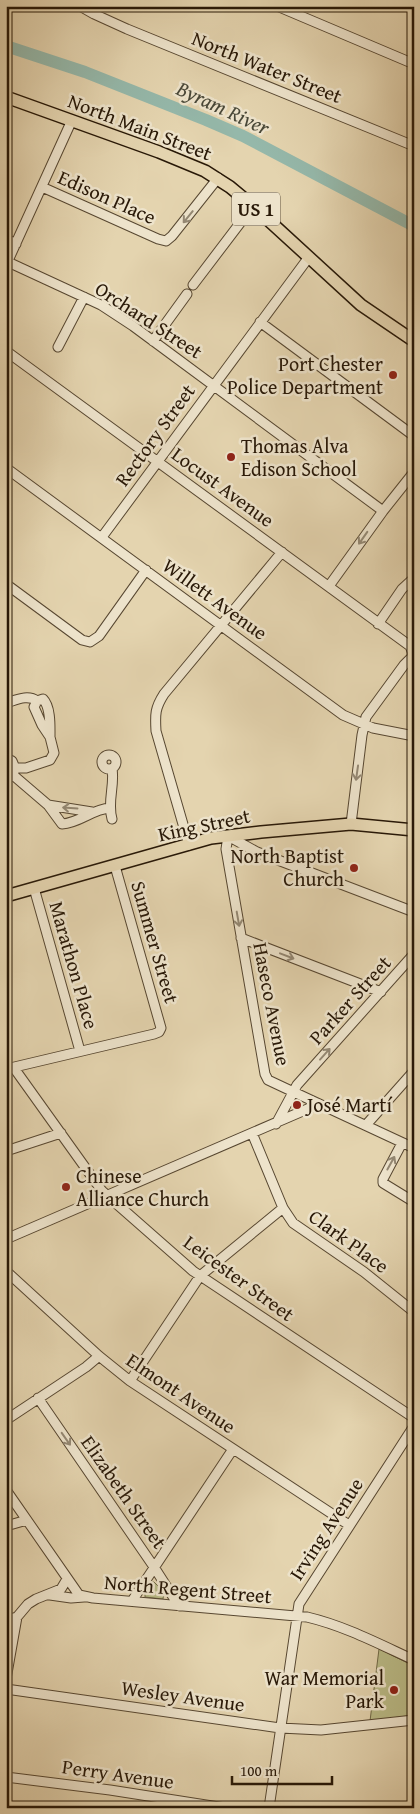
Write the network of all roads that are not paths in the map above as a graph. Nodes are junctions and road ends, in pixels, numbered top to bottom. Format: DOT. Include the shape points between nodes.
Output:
graph roads {
  1 [pos="80,6"];
  2 [pos="277,6"];
  3 [pos="414,64"];
  4 [pos="6,97"];
  5 [pos="72,120"];
  6 [pos="414,146"];
  7 [pos="218,178"];
  8 [pos="42,187"];
  9 [pos="253,206"];
  10 [pos="6,239"];
  11 [pos="16,244"];
  12 [pos="309,257"];
  13 [pos="7,264"];
  14 [pos="193,285"];
  15 [pos="187,294"];
  16 [pos="84,297"];
  17 [pos="260,322"];
  18 [pos="153,341"];
  19 [pos="414,341"];
  20 [pos="58,347"];
  21 [pos="6,351"];
  22 [pos="214,385"];
  23 [pos="414,436"];
  24 [pos="158,462"];
  25 [pos="6,468"];
  26 [pos="414,472"];
  27 [pos="383,510"];
  28 [pos="102,538"];
  29 [pos="282,552"];
  30 [pos="146,570"];
  31 [pos="414,578"];
  32 [pos="6,584"];
  33 [pos="329,586"];
  34 [pos="378,624"];
  35 [pos="221,625"];
  36 [pos="414,657"];
  37 [pos="6,703"];
  38 [pos="364,725"];
  39 [pos="414,736"];
  40 [pos="6,758"];
  41 [pos="112,769"];
  42 [pos="12,774"];
  43 [pos="48,805"];
  44 [pos="110,808"];
  45 [pos="92,812"];
  46 [pos="112,819"];
  47 [pos="351,824"];
  48 [pos="414,830"];
  49 [pos="228,836"];
  50 [pos="189,845"];
  51 [pos="115,866"];
  52 [pos="34,888"];
  53 [pos="6,896"];
  54 [pos="414,912"];
  55 [pos="241,938"];
  56 [pos="414,954"];
  57 [pos="381,992"];
  58 [pos="80,1051"];
  59 [pos="10,1069"];
  60 [pos="414,1071"];
  61 [pos="293,1092"];
  62 [pos="319,1104"];
  63 [pos="276,1124"];
  64 [pos="366,1125"];
  65 [pos="61,1133"];
  66 [pos="252,1133"];
  67 [pos="402,1143"];
  68 [pos="414,1148"];
  69 [pos="6,1151"];
  70 [pos="108,1196"];
  71 [pos="414,1202"];
  72 [pos="283,1208"];
  73 [pos="6,1239"];
  74 [pos="6,1271"];
  75 [pos="200,1276"];
  76 [pos="414,1312"];
  77 [pos="99,1356"];
  78 [pos="130,1381"];
  79 [pos="38,1398"];
  80 [pos="414,1418"];
  81 [pos="6,1420"];
  82 [pos="414,1426"];
  83 [pos="233,1450"];
  84 [pos="6,1490"];
  85 [pos="26,1520"];
  86 [pos="349,1525"];
  87 [pos="6,1526"];
  88 [pos="154,1567"];
  89 [pos="67,1579"];
  90 [pos="50,1595"];
  91 [pos="84,1597"];
  92 [pos="132,1601"];
  93 [pos="179,1606"];
  94 [pos="297,1616"];
  95 [pos="17,1617"];
  96 [pos="6,1620"];
  97 [pos="414,1660"];
  98 [pos="6,1679"];
  99 [pos="6,1689"];
  100 [pos="414,1720"];
  101 [pos="280,1728"];
  102 [pos="6,1777"];
  103 [pos="225,1808"];
  104 [pos="269,1808"];
  1 -- 6 [label="street, North Water Street" via="127,29"];
  2 -- 3 [label="street"];
  4 -- 5 [label="main road, North Main Street / US 1"];
  5 -- 7 [label="main road, North Main Street / US 1" via="184,161"];
  5 -- 8 [label="street"];
  7 -- 8 [label="street, Edison Place, one-way" via="166,241"];
  7 -- 9 [label="main road, North Main Street / US 1"];
  8 -- 11 [label="street"];
  9 -- 12 [label="main road, North Main Street / US 1"];
  9 -- 14 [label="street"];
  10 -- 11 [label="street"];
  11 -- 13 [label="street"];
  12 -- 17 [label="street, Rectory Street"];
  12 -- 19 [label="main road, North Main Street / US 1" via="361,306"];
  13 -- 16 [label="street, Orchard Street"];
  15 -- 18 [label="street"];
  16 -- 18 [label="street, Orchard Street"];
  16 -- 20 [label="street"];
  17 -- 22 [label="street, Rectory Street"];
  17 -- 23 [label="street"];
  18 -- 22 [label="street, Orchard Street"];
  21 -- 24 [label="street, Locust Avenue"];
  22 -- 24 [label="street, Rectory Street"];
  22 -- 27 [label="street, Orchard Street"];
  24 -- 28 [label="street, Rectory Street"];
  24 -- 29 [label="street, Locust Avenue"];
  25 -- 28 [label="street, Willett Avenue"];
  26 -- 27 [label="street"];
  27 -- 33 [label="street, one-way"];
  28 -- 30 [label="street, Willett Avenue"];
  29 -- 33 [label="street, Locust Avenue"];
  29 -- 35 [label="street"];
  30 -- 32 [label="street" via="99,636 90,642 82,640"];
  30 -- 35 [label="street, Willett Avenue"];
  31 -- 34 [label="street"];
  33 -- 34 [label="street, Locust Avenue"];
  34 -- 36 [label="street, Locust Avenue" via="410,646"];
  35 -- 38 [label="street, Willett Avenue" via="343,714"];
  35 -- 50 [label="street" via="164,694 155,716 156,731"];
  36 -- 38 [label="street" via="404,665 366,717"];
  37 -- 42 [label="street" via="32,697 36,701 34,707 50,737 54,753 50,760"];
  38 -- 39 [label="street, Willett Avenue"];
  38 -- 47 [label="street, one-way"];
  40 -- 42 [label="street" via="12,760"];
  41 -- 44 [label="street"];
  42 -- 43 [label="street"];
  45 -- 43 [label="street, one-way"];
  43 -- 45 [label="street" via="62,824"];
  44 -- 45 [label="street"];
  44 -- 46 [label="street"];
  47 -- 48 [label="main road, King Street"];
  47 -- 49 [label="main road, King Street"];
  49 -- 50 [label="main road, King Street"];
  49 -- 54 [label="street" via="257,852"];
  49 -- 55 [label="street, Haseco Avenue, one-way" via="226,849"];
  50 -- 51 [label="main road, King Street"];
  51 -- 52 [label="main road, King Street"];
  51 -- 58 [label="street, Summer Street" via="161,1028 154,1034"];
  52 -- 53 [label="main road, King Street"];
  52 -- 58 [label="street, Marathon Place"];
  55 -- 57 [label="street, one-way"];
  55 -- 61 [label="street, Haseco Avenue" via="264,1074 268,1080"];
  56 -- 57 [label="street, Parker Street"];
  61 -- 57 [label="street, Parker Street, one-way"];
  58 -- 59 [label="street"];
  59 -- 65 [label="street, Leicester Street"];
  60 -- 64 [label="street"];
  61 -- 62 [label="street, Haseco Avenue"];
  61 -- 63 [label="street, Parker Street"];
  62 -- 63 [label="street"];
  62 -- 64 [label="street, Haseco Avenue"];
  63 -- 66 [label="street"];
  64 -- 67 [label="street, Haseco Avenue"];
  65 -- 69 [label="street"];
  65 -- 70 [label="street, Leicester Street"];
  66 -- 70 [label="street"];
  66 -- 72 [label="street, Clark Place"];
  67 -- 68 [label="street, Haseco Avenue"];
  71 -- 67 [label="street, one-way" via="383,1183"];
  70 -- 73 [label="street"];
  70 -- 75 [label="street, Leicester Street"];
  72 -- 75 [label="street"];
  72 -- 76 [label="street, Clark Place" via="293,1223 364,1272"];
  74 -- 77 [label="street, Elmont Avenue"];
  75 -- 78 [label="street"];
  75 -- 80 [label="street, Leicester Street"];
  77 -- 78 [label="street, Elmont Avenue"];
  77 -- 79 [label="street"];
  78 -- 83 [label="street, Elmont Avenue"];
  79 -- 81 [label="street"];
  79 -- 88 [label="street, Elizabeth Street, one-way"];
  82 -- 86 [label="street, Irving Avenue"];
  83 -- 86 [label="street, Elmont Avenue"];
  83 -- 88 [label="street"];
  84 -- 85 [label="street, North Regent Street"];
  85 -- 87 [label="street"];
  85 -- 89 [label="street, North Regent Street"];
  86 -- 94 [label="street, Irving Avenue" via="299,1604"];
  88 -- 92 [label="street"];
  88 -- 93 [label="street, Elizabeth Street"];
  89 -- 90 [label="street" via="61,1590"];
  89 -- 91 [label="street, North Regent Street" via="75,1592"];
  90 -- 91 [label="street"];
  90 -- 95 [label="street" via="28,1604"];
  91 -- 92 [label="street, North Regent Street"];
  92 -- 93 [label="street, North Regent Street"];
  93 -- 94 [label="street, North Regent Street"];
  94 -- 97 [label="street, North Regent Street" via="341,1627"];
  94 -- 101 [label="street, Irving Avenue"];
  95 -- 96 [label="street"];
  95 -- 98 [label="street"];
  99 -- 101 [label="street, Wesley Avenue"];
  100 -- 101 [label="street, Wesley Avenue" via="321,1730"];
  101 -- 104 [label="street, Irving Avenue"];
  102 -- 103 [label="street, Perry Avenue"];
}
